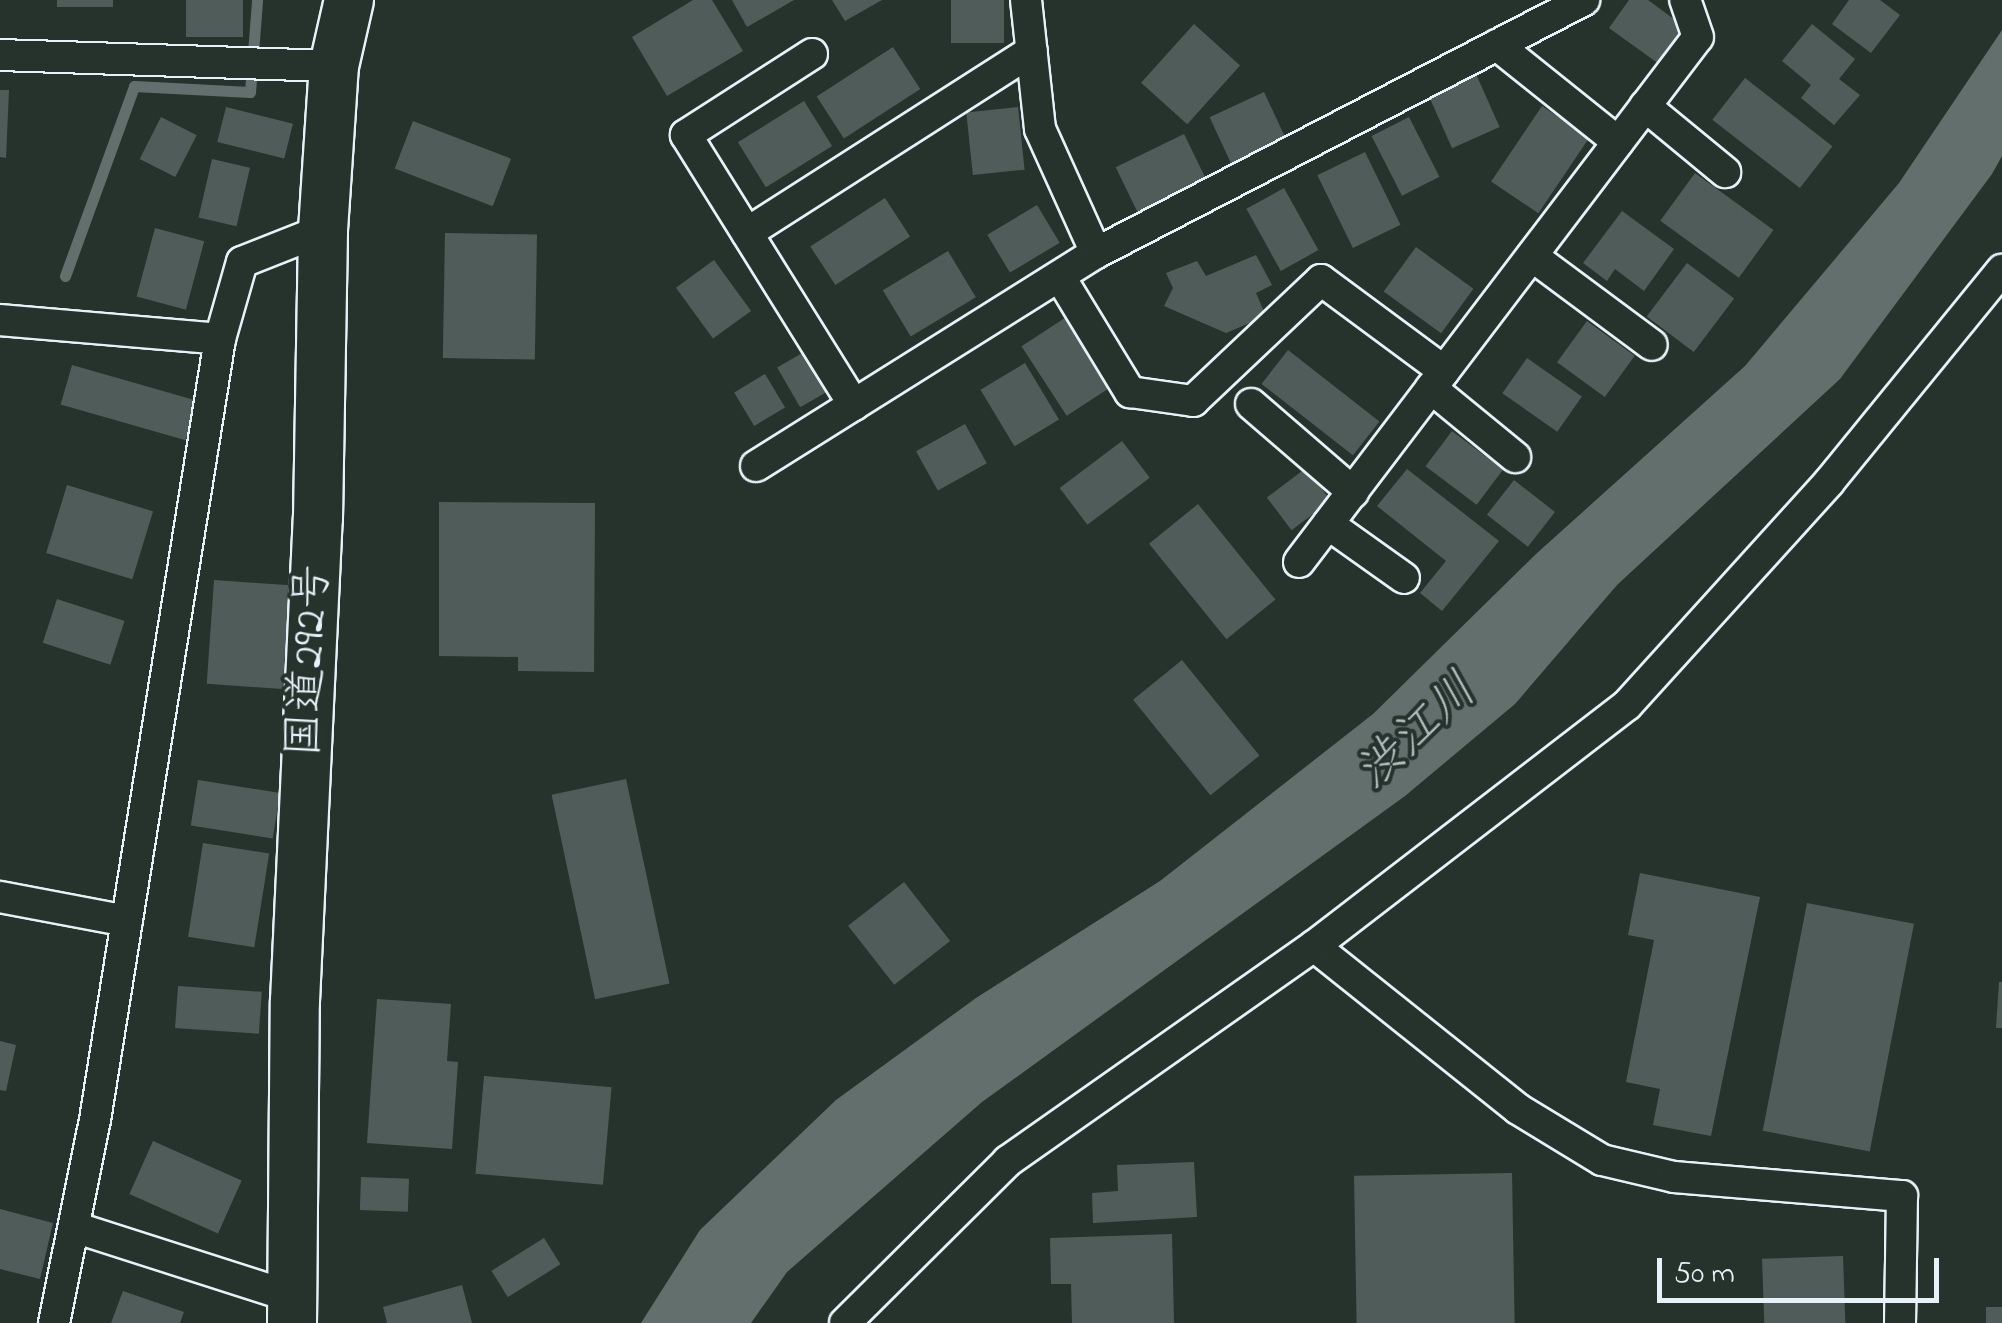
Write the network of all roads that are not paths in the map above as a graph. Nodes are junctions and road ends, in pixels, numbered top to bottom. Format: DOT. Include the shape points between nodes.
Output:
graph roads {
  1 [pos="349,0"];
  2 [pos="1026,0"];
  3 [pos="1584,0"];
  4 [pos="1685,0"];
  5 [pos="1497,45"];
  6 [pos="1032,51"];
  7 [pos="812,54"];
  8 [pos="0,55"];
  9 [pos="334,66"];
  10 [pos="1645,106"];
  11 [pos="1618,142"];
  12 [pos="1724,172"];
  13 [pos="323,230"];
  14 [pos="747,233"];
  15 [pos="1096,253"];
  16 [pos="1532,256"];
  17 [pos="2002,270"];
  18 [pos="1060,277"];
  19 [pos="0,320"];
  20 [pos="220,339"];
  21 [pos="1652,345"];
  22 [pos="1438,380"];
  23 [pos="1251,404"];
  24 [pos="854,405"];
  25 [pos="1515,457"];
  26 [pos="756,466"];
  27 [pos="1352,492"];
  28 [pos="1328,524"];
  29 [pos="1299,562"];
  30 [pos="1404,578"];
  31 [pos="0,897"];
  32 [pos="127,921"];
  33 [pos="1314,946"];
  34 [pos="74,1226"];
  35 [pos="292,1310"];
  36 [pos="54,1323"];
  37 [pos="845,1323"];
  38 [pos="1900,1323"];
  1 -- 9 [label="highway, 国道292号"];
  2 -- 6 [label="street"];
  3 -- 5 [label="street"];
  4 -- 10 [label="street" via="1698,37"];
  5 -- 11 [label="street"];
  5 -- 15 [label="street"];
  6 -- 14 [label="street"];
  6 -- 15 [label="street" via="1040,129"];
  7 -- 14 [label="street" via="686,135"];
  8 -- 9 [label="street"];
  9 -- 13 [label="highway, 国道292号"];
  10 -- 11 [label="street"];
  10 -- 12 [label="street"];
  11 -- 16 [label="street"];
  13 -- 20 [label="street" via="242,262"];
  13 -- 35 [label="highway, 国道292号" via="318,518 295,1001"];
  14 -- 24 [label="street"];
  15 -- 18 [label="street"];
  16 -- 21 [label="street"];
  16 -- 22 [label="street"];
  17 -- 33 [label="street" via="1829,482 1627,706"];
  18 -- 22 [label="street" via="1130,392 1192,401 1321,280"];
  18 -- 24 [label="street"];
  19 -- 20 [label="street"];
  20 -- 32 [label="street"];
  22 -- 25 [label="street"];
  22 -- 27 [label="street"];
  23 -- 27 [label="street"];
  24 -- 26 [label="street"];
  27 -- 28 [label="street"];
  28 -- 29 [label="street"];
  28 -- 30 [label="street"];
  31 -- 32 [label="street"];
  32 -- 34 [label="street"];
  33 -- 37 [label="street" via="1008,1161"];
  33 -- 38 [label="street" via="1518,1110 1602,1160 1674,1176 1902,1196"];
  34 -- 35 [label="street"];
  34 -- 36 [label="street"];
}
